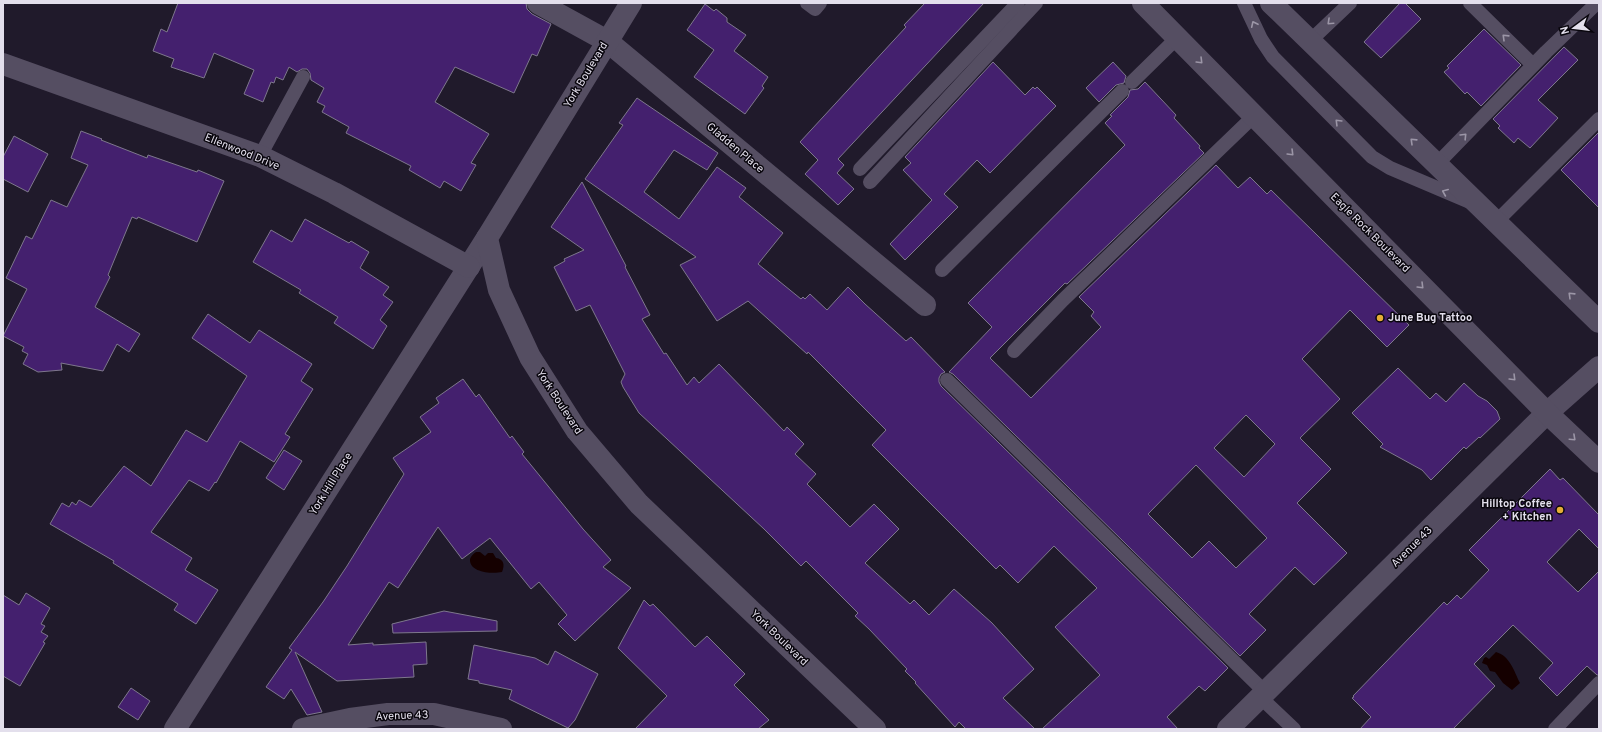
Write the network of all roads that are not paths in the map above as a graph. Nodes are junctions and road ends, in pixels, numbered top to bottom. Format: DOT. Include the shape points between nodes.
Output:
graph roads {
  1 [pos="538,3"];
  2 [pos="631,3"];
  3 [pos="807,3"];
  4 [pos="820,3"];
  5 [pos="1018,3"];
  6 [pos="1036,3"];
  7 [pos="1143,3"];
  8 [pos="1244,3"];
  9 [pos="1272,3"];
  10 [pos="1350,3"];
  11 [pos="1470,3"];
  12 [pos="1597,3"];
  13 [pos="1177,38"];
  14 [pos="1310,40"];
  15 [pos="607,41"];
  16 [pos="3,64"];
  17 [pos="1533,65"];
  18 [pos="303,77"];
  19 [pos="1254,116"];
  20 [pos="1599,119"];
  21 [pos="260,156"];
  22 [pos="1437,164"];
  23 [pos="860,169"];
  24 [pos="870,182"];
  25 [pos="1488,214"];
  26 [pos="487,238"];
  27 [pos="469,267"];
  28 [pos="942,270"];
  29 [pos="925,305"];
  30 [pos="1599,322"];
  31 [pos="1014,350"];
  32 [pos="1599,367"];
  33 [pos="946,380"];
  34 [pos="1547,413"];
  35 [pos="1599,462"];
  36 [pos="1599,683"];
  37 [pos="1263,695"];
  38 [pos="175,729"];
  39 [pos="303,729"];
  40 [pos="501,729"];
  41 [pos="875,729"];
  42 [pos="1228,729"];
  43 [pos="1294,729"];
  44 [pos="1555,729"];
  1 -- 15 [label="street, Gladden Place"];
  2 -- 15 [label="street, York Boulevard"];
  3 -- 4 [label="lane" via="815,9"];
  5 -- 23 [label="lane"];
  6 -- 24 [label="lane"];
  7 -- 13 [label="street, Eagle Rock Boulevard"];
  25 -- 8 [label="lane, one-way" via="1390,168 1372,156 1273,57 1261,39"];
  9 -- 14 [label="street"];
  10 -- 14 [label="lane, one-way"];
  17 -- 11 [label="lane, one-way"];
  12 -- 17 [label="lane"];
  13 -- 19 [label="street, Eagle Rock Boulevard, one-way"];
  13 -- 28 [label="lane"];
  22 -- 14 [label="street, one-way"];
  15 -- 26 [label="street, York Boulevard"];
  15 -- 29 [label="street, Gladden Place"];
  16 -- 21 [label="street, Ellenwood Drive"];
  22 -- 17 [label="lane, one-way"];
  18 -- 21 [label="lane"];
  19 -- 31 [label="lane"];
  19 -- 34 [label="street, Eagle Rock Boulevard, one-way"];
  20 -- 25 [label="lane"];
  21 -- 27 [label="street, Ellenwood Drive" via="334,193"];
  22 -- 25 [label="street"];
  30 -- 25 [label="street, one-way"];
  26 -- 27 [label="street, York Hill Place"];
  26 -- 41 [label="street, York Boulevard" via="499,290 530,357 577,431 639,504"];
  27 -- 38 [label="street, York Hill Place"];
  32 -- 34 [label="street, Avenue 43"];
  33 -- 37 [label="lane"];
  34 -- 35 [label="street, Eagle Rock Boulevard, one-way"];
  34 -- 37 [label="street, Avenue 43"];
  36 -- 44 [label="lane"];
  37 -- 42 [label="street, Avenue 43"];
  37 -- 43 [label="lane"];
  39 -- 40 [label="street, Avenue 43" via="350,719 396,714 434,714"];
}
